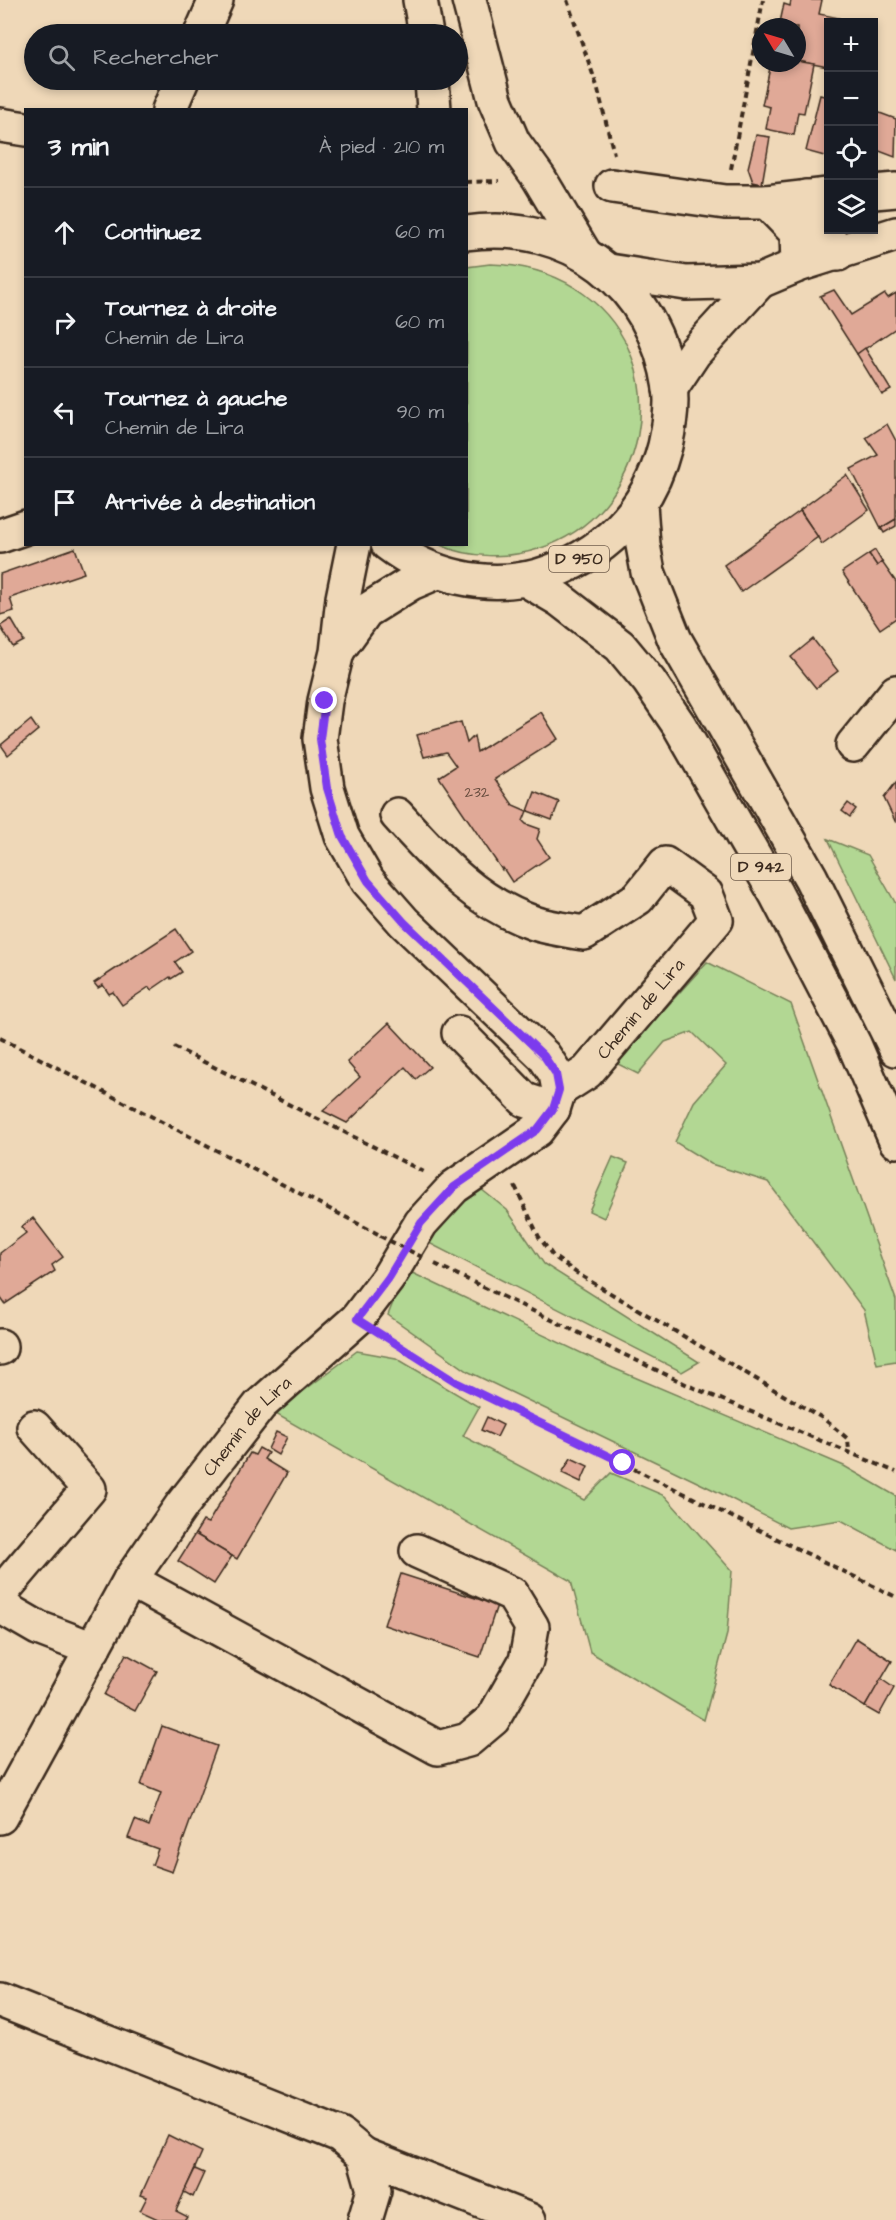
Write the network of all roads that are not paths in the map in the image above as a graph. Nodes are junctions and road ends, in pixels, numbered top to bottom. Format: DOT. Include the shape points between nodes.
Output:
graph roads {
  1 [pos="216,0"];
  2 [pos="420,0"];
  3 [pos="469,0"];
  4 [pos="205,24"];
  5 [pos="424,24"];
  6 [pos="178,90"];
  7 [pos="433,90"];
  8 [pos="170,108"];
  9 [pos="434,108"];
  10 [pos="0,125"];
  11 [pos="24,129"];
  12 [pos="620,187"];
  13 [pos="896,190"];
  14 [pos="878,192"];
  15 [pos="817,196"];
  16 [pos="767,202"];
  17 [pos="468,233"];
  18 [pos="896,234"];
  19 [pos="838,254"];
  20 [pos="596,262"];
  21 [pos="798,265"];
  22 [pos="760,281"];
  23 [pos="670,389"];
  24 [pos="640,505"];
  25 [pos="24,528"];
  26 [pos="0,536"];
  27 [pos="354,546"];
  28 [pos="391,546"];
  29 [pos="437,572"];
  30 [pos="525,579"];
  31 [pos="337,652"];
  32 [pos="896,692"];
  33 [pos="854,745"];
  34 [pos="397,815"];
  35 [pos="459,1033"];
  36 [pos="896,1049"];
  37 [pos="556,1100"];
  38 [pos="896,1141"];
  39 [pos="34,1427"];
  40 [pos="417,1551"];
  41 [pos="130,1580"];
  42 [pos="0,1594"];
  43 [pos="0,1606"];
  44 [pos="93,1649"];
  45 [pos="0,1817"];
  46 [pos="0,2000"];
  47 [pos="364,2155"];
  48 [pos="365,2220"];
  49 [pos="529,2220"];
  1 -- 4 [label="main road"];
  2 -- 5 [label="main road"];
  3 -- 20 [label="main road" via="495,100 513,142"];
  6 -- 8 [label="main road"];
  7 -- 9 [label="main road"];
  10 -- 11 [label="main road"];
  12 -- 16 [label="main road" via="724,202"];
  13 -- 14 [label="main road"];
  15 -- 16 [label="main road"];
  15 -- 19 [label="main road"];
  16 -- 21 [label="main road" via="797,233"];
  17 -- 20 [label="main road, D 950" via="521,231 554,240"];
  18 -- 19 [label="main road"];
  19 -- 21 [label="main road"];
  20 -- 22 [label="main road" via="686,284"];
  20 -- 23 [label="main road, D 950" via="639,304 660,344"];
  21 -- 22 [label="main road"];
  22 -- 23 [label="main road" via="694,353"];
  23 -- 24 [label="main road, D 950" via="669,430 659,469"];
  24 -- 30 [label="main road, D 950" via="617,532 590,554 559,570"];
  24 -- 36 [label="main road, D 942" via="648,572 675,640 812,878"];
  25 -- 26 [label="main road"];
  27 -- 31 [label="main road"];
  28 -- 29 [label="main road, D 950"];
  29 -- 30 [label="main road, D 950" via="486,581"];
  29 -- 31 [label="main road" via="411,583 366,612"];
  30 -- 38 [label="main road, D 942" via="559,599 620,646 679,725 776,894 854,1044"];
  31 -- 37 [label="main road" via="320,739 327,788 342,836 368,881 404,922 544,1056 556,1074"];
  32 -- 33 [label="main road"];
  34 -- 37 [label="main road, Chemin de Lira" via="444,867 489,902 534,923 584,933 638,898 665,864 706,894 716,920 587,1072"];
  35 -- 37 [label="main road" via="525,1100"];
  37 -- 41 [label="main road, Chemin de Lira" via="537,1130 454,1187 421,1223 388,1278 357,1319 260,1405"];
  39 -- 42 [label="main road" via="89,1489"];
  40 -- 41 [label="main road" via="512,1594 532,1627 526,1661 493,1719 468,1740 438,1748"];
  41 -- 44 [label="main road, Chemin de Lira"];
  43 -- 44 [label="main road" via="38,1628"];
  44 -- 45 [label="main road, Chemin de Lira"];
  46 -- 47 [label="main road" via="340,2135"];
  47 -- 48 [label="main road" via="374,2190"];
  47 -- 49 [label="main road"];
}
